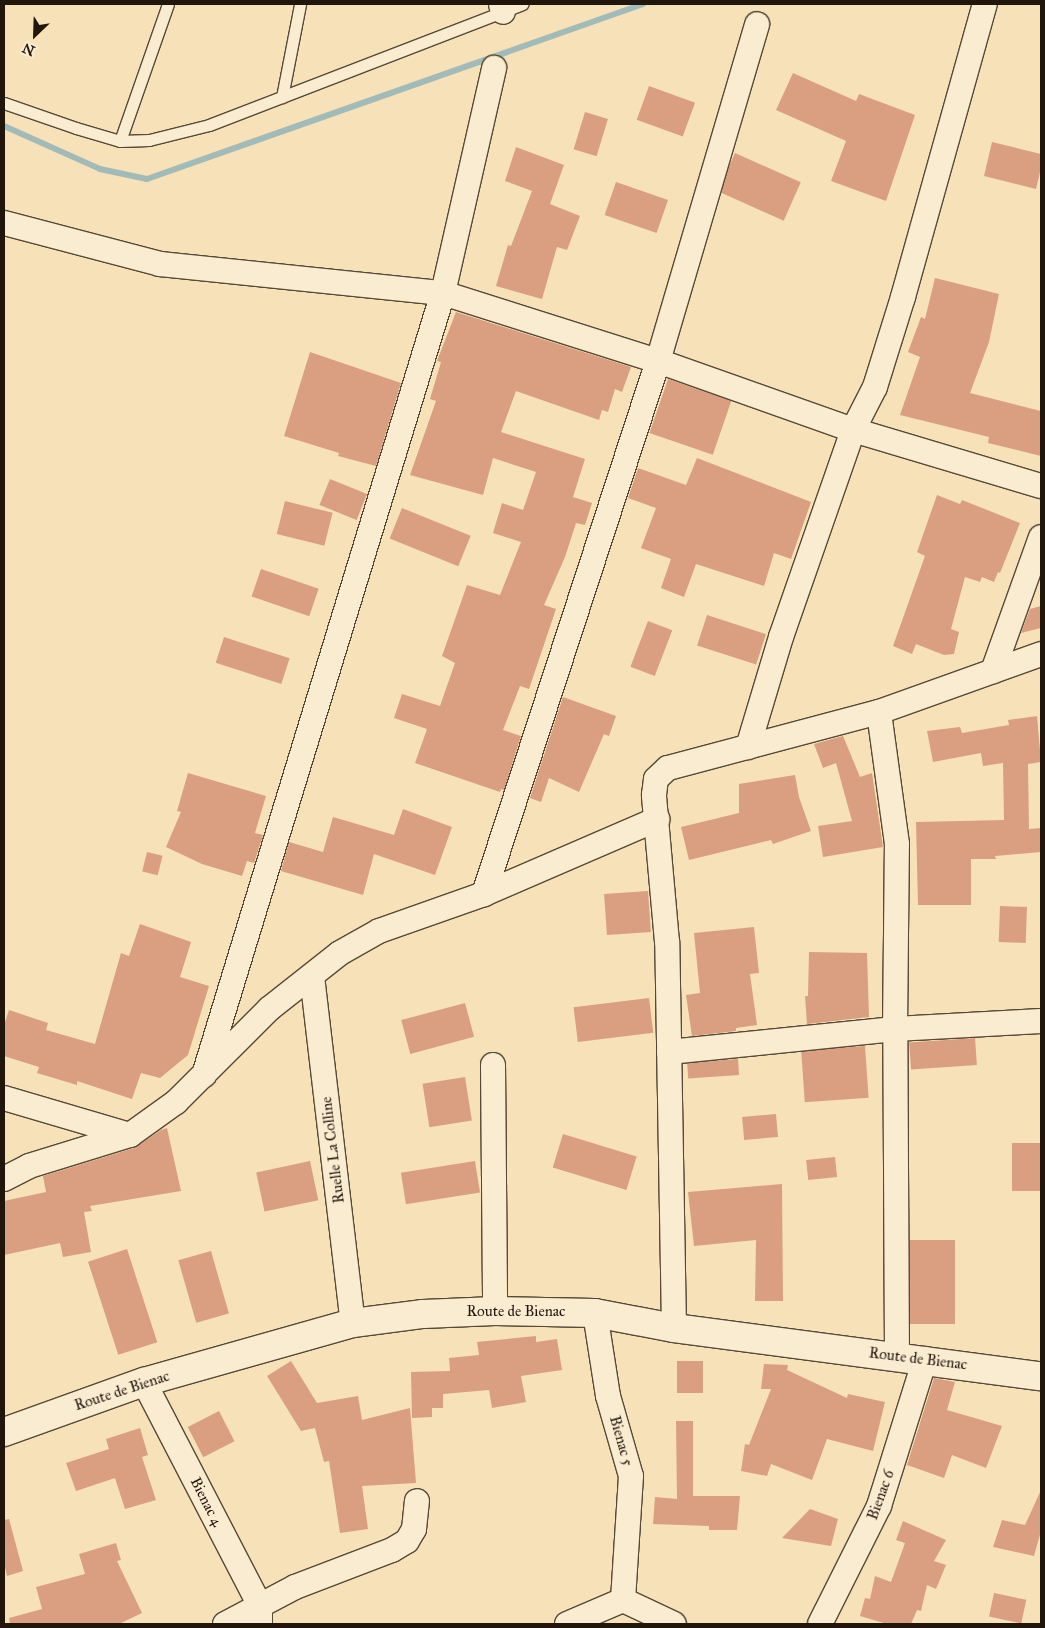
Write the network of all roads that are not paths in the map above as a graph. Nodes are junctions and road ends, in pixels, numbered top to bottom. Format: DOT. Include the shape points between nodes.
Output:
graph roads {
  1 [pos="168,4"];
  2 [pos="300,4"];
  3 [pos="985,4"];
  4 [pos="509,6"];
  5 [pos="757,24"];
  6 [pos="494,68"];
  7 [pos="282,97"];
  8 [pos="4,103"];
  9 [pos="120,141"];
  10 [pos="4,223"];
  11 [pos="443,293"];
  12 [pos="658,361"];
  13 [pos="853,430"];
  14 [pos="1041,486"];
  15 [pos="1041,537"];
  16 [pos="1041,654"];
  17 [pos="993,671"];
  18 [pos="879,712"];
  19 [pos="748,747"];
  20 [pos="657,819"];
  21 [pos="484,894"];
  22 [pos="312,976"];
  23 [pos="1041,1021"];
  24 [pos="895,1029"];
  25 [pos="669,1052"];
  26 [pos="492,1065"];
  27 [pos="204,1075"];
  28 [pos="4,1098"];
  29 [pos="130,1135"];
  30 [pos="4,1180"];
  31 [pos="496,1311"];
  32 [pos="595,1313"];
  33 [pos="353,1324"];
  34 [pos="674,1328"];
  35 [pos="897,1357"];
  36 [pos="925,1359"];
  37 [pos="1041,1376"];
  38 [pos="144,1382"];
  39 [pos="4,1432"];
  40 [pos="417,1501"];
  41 [pos="623,1600"];
  42 [pos="260,1615"];
  43 [pos="225,1624"];
  44 [pos="567,1624"];
  45 [pos="674,1624"];
  46 [pos="820,1624"];
  1 -- 9 [label="lane"];
  2 -- 7 [label="lane"];
  3 -- 13 [label="street" via="892,333 875,387"];
  4 -- 7 [label="lane"];
  5 -- 12 [label="street"];
  6 -- 11 [label="street"];
  7 -- 9 [label="lane" via="209,125 149,140"];
  8 -- 9 [label="lane"];
  10 -- 11 [label="street" via="160,264"];
  11 -- 12 [label="street"];
  11 -- 27 [label="street"];
  12 -- 13 [label="street"];
  12 -- 21 [label="street"];
  13 -- 14 [label="street"];
  13 -- 19 [label="street" via="781,637"];
  15 -- 17 [label="street"];
  16 -- 17 [label="street"];
  17 -- 18 [label="street"];
  18 -- 19 [label="street"];
  18 -- 24 [label="street" via="897,844"];
  19 -- 20 [label="street" via="668,768 656,779"];
  20 -- 21 [label="street"];
  20 -- 25 [label="street" via="667,942"];
  21 -- 22 [label="street" via="379,931 340,953"];
  22 -- 27 [label="street" via="269,1009"];
  22 -- 33 [label="street, Ruelle La Colline"];
  23 -- 24 [label="street"];
  24 -- 25 [label="street"];
  24 -- 35 [label="street"];
  25 -- 34 [label="street"];
  26 -- 31 [label="street"];
  27 -- 29 [label="street" via="176,1102"];
  28 -- 29 [label="street"];
  29 -- 30 [label="street" via="29,1166"];
  31 -- 32 [label="main road, Route de Bienac"];
  31 -- 33 [label="main road, Route de Bienac" via="423,1314"];
  32 -- 34 [label="main road, Route de Bienac"];
  32 -- 41 [label="street, Bienac 5" via="608,1396 631,1476"];
  33 -- 38 [label="main road, Route de Bienac"];
  34 -- 35 [label="main road, Route de Bienac"];
  35 -- 36 [label="main road, Route de Bienac"];
  36 -- 37 [label="main road, Route de Bienac"];
  36 -- 46 [label="street, Bienac 6" via="879,1506"];
  38 -- 39 [label="main road, Route de Bienac"];
  38 -- 42 [label="street, Bienac 4"];
  40 -- 42 [label="street" via="414,1529 407,1541 392,1550 295,1587"];
  41 -- 44 [label="street"];
  41 -- 45 [label="street"];
  42 -- 43 [label="street"];
}
